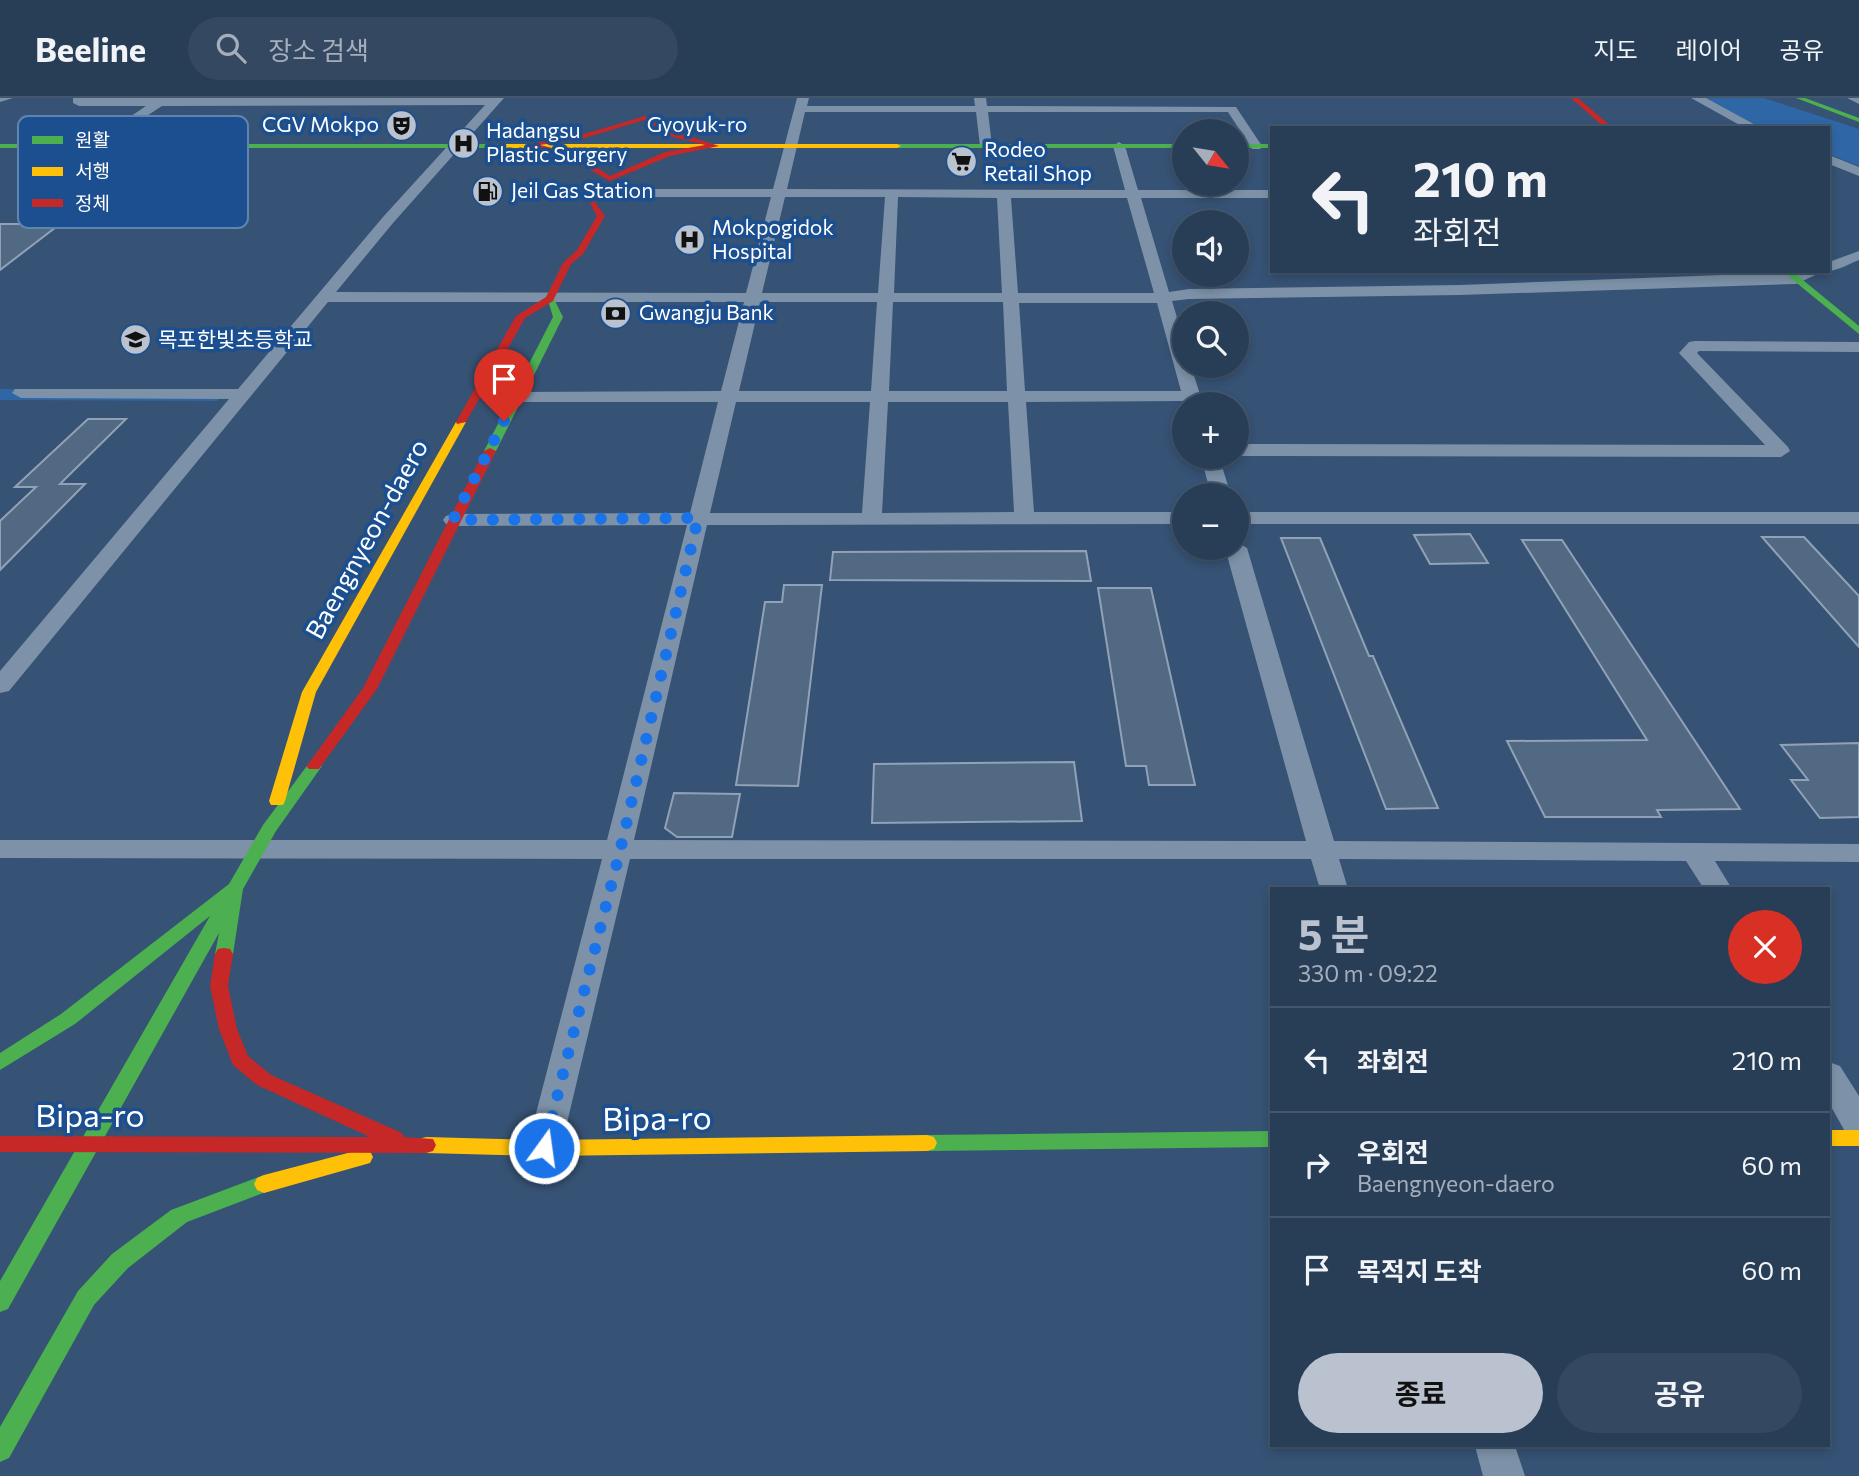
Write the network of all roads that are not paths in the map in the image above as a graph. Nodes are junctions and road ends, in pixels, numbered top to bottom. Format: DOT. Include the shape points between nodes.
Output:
graph roads {
  1 [pos="7,98"];
  2 [pos="79,98"];
  3 [pos="1574,98"];
  4 [pos="1697,98"];
  5 [pos="1799,98"];
  6 [pos="1823,98"];
  7 [pos="1853,98"];
  8 [pos="0,99"];
  9 [pos="308,100"];
  10 [pos="496,100"];
  11 [pos="1859,101"];
  12 [pos="159,103"];
  13 [pos="802,104"];
  14 [pos="981,104"];
  15 [pos="648,113"];
  16 [pos="1856,115"];
  17 [pos="140,116"];
  18 [pos="1608,126"];
  19 [pos="1751,126"];
  20 [pos="529,145"];
  21 [pos="628,145"];
  22 [pos="0,146"];
  23 [pos="18,146"];
  24 [pos="248,146"];
  25 [pos="454,146"];
  26 [pos="715,146"];
  27 [pos="789,146"];
  28 [pos="986,146"];
  29 [pos="1119,146"];
  30 [pos="1172,146"];
  31 [pos="1264,146"];
  32 [pos="1830,159"];
  33 [pos="1856,172"];
  34 [pos="610,179"];
  35 [pos="778,193"];
  36 [pos="892,194"];
  37 [pos="1004,194"];
  38 [pos="1133,194"];
  39 [pos="1270,194"];
  40 [pos="598,198"];
  41 [pos="578,213"];
  42 [pos="554,248"];
  43 [pos="1859,256"];
  44 [pos="567,263"];
  45 [pos="1830,267"];
  46 [pos="1527,273"];
  47 [pos="1649,273"];
  48 [pos="1791,275"];
  49 [pos="1661,284"];
  50 [pos="1539,288"];
  51 [pos="325,297"];
  52 [pos="752,297"];
  53 [pos="886,298"];
  54 [pos="1010,298"];
  55 [pos="1163,298"];
  56 [pos="550,299"];
  57 [pos="1859,331"];
  58 [pos="1859,347"];
  59 [pos="38,378"];
  60 [pos="1191,392"];
  61 [pos="242,394"];
  62 [pos="728,396"];
  63 [pos="880,396"];
  64 [pos="1017,396"];
  65 [pos="517,397"];
  66 [pos="1172,400"];
  67 [pos="1249,450"];
  68 [pos="698,518"];
  69 [pos="872,518"];
  70 [pos="1024,518"];
  71 [pos="1172,518"];
  72 [pos="1249,518"];
  73 [pos="1859,518"];
  74 [pos="453,520"];
  75 [pos="1239,560"];
  76 [pos="0,686"];
  77 [pos="262,840"];
  78 [pos="0,849"];
  79 [pos="1323,850"];
  80 [pos="620,851"];
  81 [pos="1695,852"];
  82 [pos="1859,853"];
  83 [pos="1333,887"];
  84 [pos="1717,887"];
  85 [pos="235,888"];
  86 [pos="0,1063"];
  87 [pos="1830,1077"];
  88 [pos="1859,1125"];
  89 [pos="1830,1138"];
  90 [pos="1859,1138"];
  91 [pos="1270,1139"];
  92 [pos="92,1143"];
  93 [pos="0,1144"];
  94 [pos="408,1145"];
  95 [pos="544,1148"];
  96 [pos="0,1302"];
  97 [pos="1495,1447"];
  98 [pos="0,1450"];
  99 [pos="1504,1476"];
  1 -- 8 [label="street"];
  2 -- 12 [label="street" via="79,103"];
  3 -- 18 [label="street"];
  4 -- 19 [label="street"];
  5 -- 16 [label="street"];
  6 -- 16 [label="street"];
  7 -- 11 [label="street"];
  9 -- 10 [label="street"];
  9 -- 12 [label="street"];
  10 -- 25 [label="street"];
  12 -- 17 [label="street"];
  13 -- 14 [label="street"];
  13 -- 27 [label="street"];
  14 -- 28 [label="street"];
  14 -- 31 [label="street" via="1232,110"];
  15 -- 20 [label="street" via="585,136"];
  15 -- 21 [label="street"];
  15 -- 26 [label="street" via="676,135"];
  20 -- 21 [label="street, Gyoyuk-ro"];
  20 -- 25 [label="street, Gyoyuk-ro"];
  20 -- 34 [label="street" via="570,155"];
  21 -- 26 [label="street, Gyoyuk-ro"];
  21 -- 34 [label="street"];
  22 -- 23 [label="street, Gyoyuk-ro"];
  24 -- 25 [label="street, Gyoyuk-ro"];
  25 -- 51 [label="street"];
  26 -- 27 [label="street, Gyoyuk-ro"];
  26 -- 34 [label="street" via="668,153"];
  27 -- 28 [label="street, Gyoyuk-ro"];
  27 -- 35 [label="street"];
  28 -- 29 [label="street, Gyoyuk-ro"];
  29 -- 30 [label="street, Gyoyuk-ro"];
  29 -- 38 [label="street"];
  32 -- 33 [label="street"];
  34 -- 40 [label="street"];
  35 -- 36 [label="street"];
  35 -- 40 [label="street"];
  35 -- 52 [label="street"];
  36 -- 37 [label="street"];
  36 -- 53 [label="street"];
  37 -- 38 [label="street"];
  37 -- 54 [label="street"];
  38 -- 39 [label="street"];
  38 -- 55 [label="street"];
  40 -- 41 [label="street"];
  40 -- 44 [label="street, Baengnyeon-daero" via="601,216 580,252"];
  42 -- 44 [label="street"];
  43 -- 45 [label="street"];
  44 -- 56 [label="street, Baengnyeon-daero"];
  46 -- 50 [label="street"];
  47 -- 49 [label="street"];
  48 -- 49 [label="street"];
  48 -- 57 [label="street"];
  49 -- 50 [label="street"];
  50 -- 55 [label="street"];
  51 -- 56 [label="street"];
  51 -- 61 [label="street"];
  52 -- 53 [label="street"];
  52 -- 56 [label="street"];
  52 -- 62 [label="street"];
  53 -- 54 [label="street"];
  53 -- 63 [label="street"];
  54 -- 55 [label="street"];
  54 -- 64 [label="street"];
  55 -- 60 [label="street"];
  56 -- 65 [label="street, Baengnyeon-daero" via="558,317"];
  56 -- 77 [label="street, Baengnyeon-daero" via="521,316 309,692"];
  58 -- 67 [label="street" via="1695,346 1687,353 1781,451"];
  59 -- 61 [label="street" via="21,393"];
  61 -- 76 [label="street"];
  62 -- 63 [label="street"];
  62 -- 65 [label="street"];
  62 -- 68 [label="street"];
  63 -- 64 [label="street"];
  63 -- 69 [label="street"];
  64 -- 66 [label="street"];
  64 -- 70 [label="street"];
  65 -- 74 [label="street, Baengnyeon-daero"];
  68 -- 69 [label="street"];
  68 -- 74 [label="street"];
  68 -- 80 [label="street"];
  69 -- 70 [label="street"];
  70 -- 71 [label="street"];
  72 -- 73 [label="street"];
  74 -- 77 [label="street, Baengnyeon-daero" via="370,689"];
  75 -- 79 [label="street"];
  77 -- 78 [label="street"];
  77 -- 80 [label="street"];
  77 -- 85 [label="street, Baengnyeon-daero"];
  79 -- 80 [label="street"];
  79 -- 81 [label="street"];
  79 -- 83 [label="street"];
  80 -- 95 [label="street"];
  81 -- 82 [label="street"];
  81 -- 84 [label="street"];
  85 -- 86 [label="street" via="68,1019"];
  85 -- 92 [label="street, Baengnyeon-daero"];
  85 -- 94 [label="street" via="219,986 240,1060 264,1080"];
  87 -- 88 [label="street"];
  89 -- 90 [label="street"];
  91 -- 95 [label="street, Bipa-ro"];
  92 -- 93 [label="street, Bipa-ro"];
  92 -- 94 [label="street, Bipa-ro"];
  92 -- 96 [label="street, Baengnyeon-daero"];
  94 -- 95 [label="street, Bipa-ro"];
  94 -- 98 [label="street" via="248,1188 179,1216 120,1261 86,1298"];
  97 -- 99 [label="street"];
}
